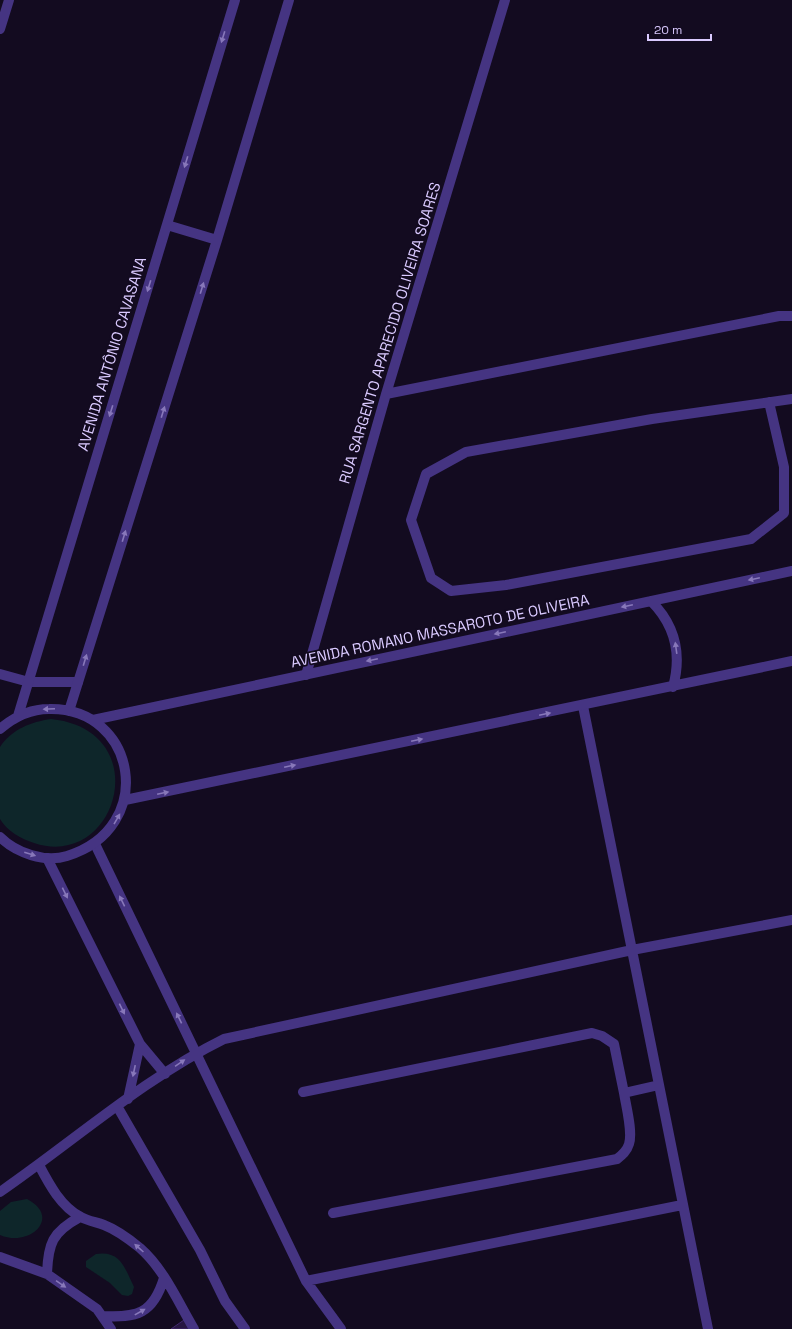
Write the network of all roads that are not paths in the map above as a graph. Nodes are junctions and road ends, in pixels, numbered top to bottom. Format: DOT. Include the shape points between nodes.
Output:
graph roads {
  1 [pos="9,0"];
  2 [pos="234,0"];
  3 [pos="289,0"];
  4 [pos="505,0"];
  5 [pos="0,29"];
  6 [pos="167,225"];
  7 [pos="217,240"];
  8 [pos="792,316"];
  9 [pos="386,394"];
  10 [pos="792,399"];
  11 [pos="769,402"];
  12 [pos="792,571"];
  13 [pos="651,601"];
  14 [pos="792,661"];
  15 [pos="0,674"];
  16 [pos="306,674"];
  17 [pos="29,682"];
  18 [pos="78,682"];
  19 [pos="673,687"];
  20 [pos="583,706"];
  21 [pos="69,711"];
  22 [pos="18,716"];
  23 [pos="93,720"];
  24 [pos="0,729"];
  25 [pos="124,800"];
  26 [pos="0,837"];
  27 [pos="95,844"];
  28 [pos="47,858"];
  29 [pos="792,920"];
  30 [pos="632,950"];
  31 [pos="140,1044"];
  32 [pos="196,1053"];
  33 [pos="165,1074"];
  34 [pos="659,1085"];
  35 [pos="304,1092"];
  36 [pos="624,1093"];
  37 [pos="128,1099"];
  38 [pos="117,1106"];
  39 [pos="39,1165"];
  40 [pos="0,1192"];
  41 [pos="682,1204"];
  42 [pos="333,1213"];
  43 [pos="80,1217"];
  44 [pos="0,1257"];
  45 [pos="46,1274"];
  46 [pos="164,1278"];
  47 [pos="306,1281"];
  48 [pos="102,1316"];
  49 [pos="111,1329"];
  50 [pos="194,1329"];
  51 [pos="245,1329"];
  52 [pos="341,1329"];
  53 [pos="708,1329"];
  1 -- 5 [label="street"];
  2 -- 6 [label="street, AVENIDA ANTÔNIO CAVASANA, one-way"];
  3 -- 7 [label="street"];
  4 -- 9 [label="street, RUA SARGENTO APARECIDO OLIVEIRA SOARES"];
  6 -- 7 [label="street"];
  6 -- 17 [label="street, AVENIDA ANTÔNIO CAVASANA, one-way"];
  18 -- 7 [label="street, one-way"];
  8 -- 9 [label="street" via="779,316"];
  9 -- 16 [label="street, RUA SARGENTO APARECIDO OLIVEIRA SOARES"];
  10 -- 11 [label="street"];
  11 -- 11 [label="street" via="652,419 466,452 426,474 411,520 431,578 451,591 506,585 751,539 784,513 784,467"];
  12 -- 13 [label="street, AVENIDA ROMANO MASSAROTO DE OLIVEIRA, one-way"];
  13 -- 16 [label="street, AVENIDA ROMANO MASSAROTO DE OLIVEIRA, one-way"];
  19 -- 13 [label="street, one-way" via="678,660 674,634 660,610"];
  14 -- 19 [label="street"];
  15 -- 17 [label="street"];
  16 -- 23 [label="street, AVENIDA ROMANO MASSAROTO DE OLIVEIRA"];
  17 -- 18 [label="street"];
  17 -- 22 [label="street, AVENIDA ANTÔNIO CAVASANA"];
  18 -- 21 [label="street"];
  19 -- 20 [label="street"];
  25 -- 20 [label="street, one-way"];
  20 -- 30 [label="street"];
  21 -- 22 [label="street, one-way" via="43,709"];
  21 -- 23 [label="street"];
  22 -- 24 [label="street"];
  23 -- 25 [label="street" via="115,743 122,756 126,771"];
  27 -- 25 [label="street, one-way" via="114,825"];
  26 -- 28 [label="street, one-way" via="17,850"];
  27 -- 28 [label="street" via="64,857"];
  32 -- 27 [label="street, one-way"];
  28 -- 31 [label="street, one-way"];
  29 -- 30 [label="street"];
  30 -- 32 [label="street" via="224,1040"];
  30 -- 34 [label="street"];
  31 -- 33 [label="street"];
  31 -- 37 [label="street, one-way"];
  33 -- 32 [label="street, one-way"];
  32 -- 47 [label="street"];
  33 -- 37 [label="street"];
  34 -- 36 [label="street"];
  34 -- 41 [label="street"];
  35 -- 36 [label="street" via="592,1033 614,1044"];
  36 -- 42 [label="street" via="630,1143 617,1159"];
  37 -- 38 [label="street"];
  38 -- 39 [label="street"];
  38 -- 51 [label="street" via="200,1250 225,1301"];
  39 -- 40 [label="street"];
  39 -- 43 [label="street" via="62,1201"];
  41 -- 47 [label="street"];
  41 -- 53 [label="street"];
  43 -- 45 [label="street" via="55,1234"];
  46 -- 43 [label="street, one-way" via="140,1248 122,1234"];
  44 -- 45 [label="street"];
  45 -- 48 [label="street, one-way" via="97,1309"];
  48 -- 46 [label="street, one-way" via="136,1316 151,1306"];
  46 -- 50 [label="street"];
  47 -- 52 [label="street"];
  48 -- 49 [label="street"];
}
